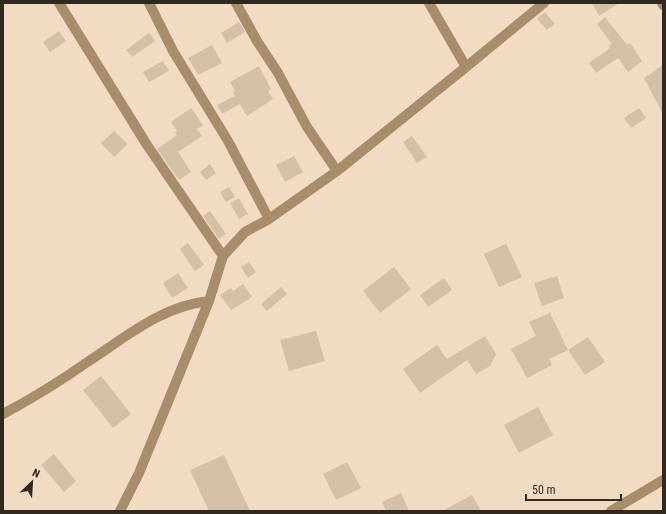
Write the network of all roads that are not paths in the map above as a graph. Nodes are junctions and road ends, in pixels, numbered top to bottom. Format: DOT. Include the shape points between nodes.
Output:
graph roads {
  1 [pos="59,3"];
  2 [pos="148,3"];
  3 [pos="236,3"];
  4 [pos="429,3"];
  5 [pos="543,3"];
  6 [pos="466,68"];
  7 [pos="337,171"];
  8 [pos="269,219"];
  9 [pos="223,256"];
  10 [pos="209,302"];
  11 [pos="3,414"];
  12 [pos="663,480"];
  13 [pos="120,511"];
  14 [pos="611,511"];
  1 -- 9 [label="street" via="147,145"];
  2 -- 8 [label="street" via="173,51 228,141"];
  3 -- 7 [label="street" via="308,127"];
  4 -- 6 [label="street"];
  5 -- 6 [label="street"];
  6 -- 7 [label="street"];
  7 -- 8 [label="street"];
  8 -- 9 [label="street" via="245,232"];
  9 -- 10 [label="street"];
  10 -- 11 [label="street" via="195,303 166,312 128,333 90,361"];
  10 -- 13 [label="street" via="139,473"];
  12 -- 14 [label="street"];
}
